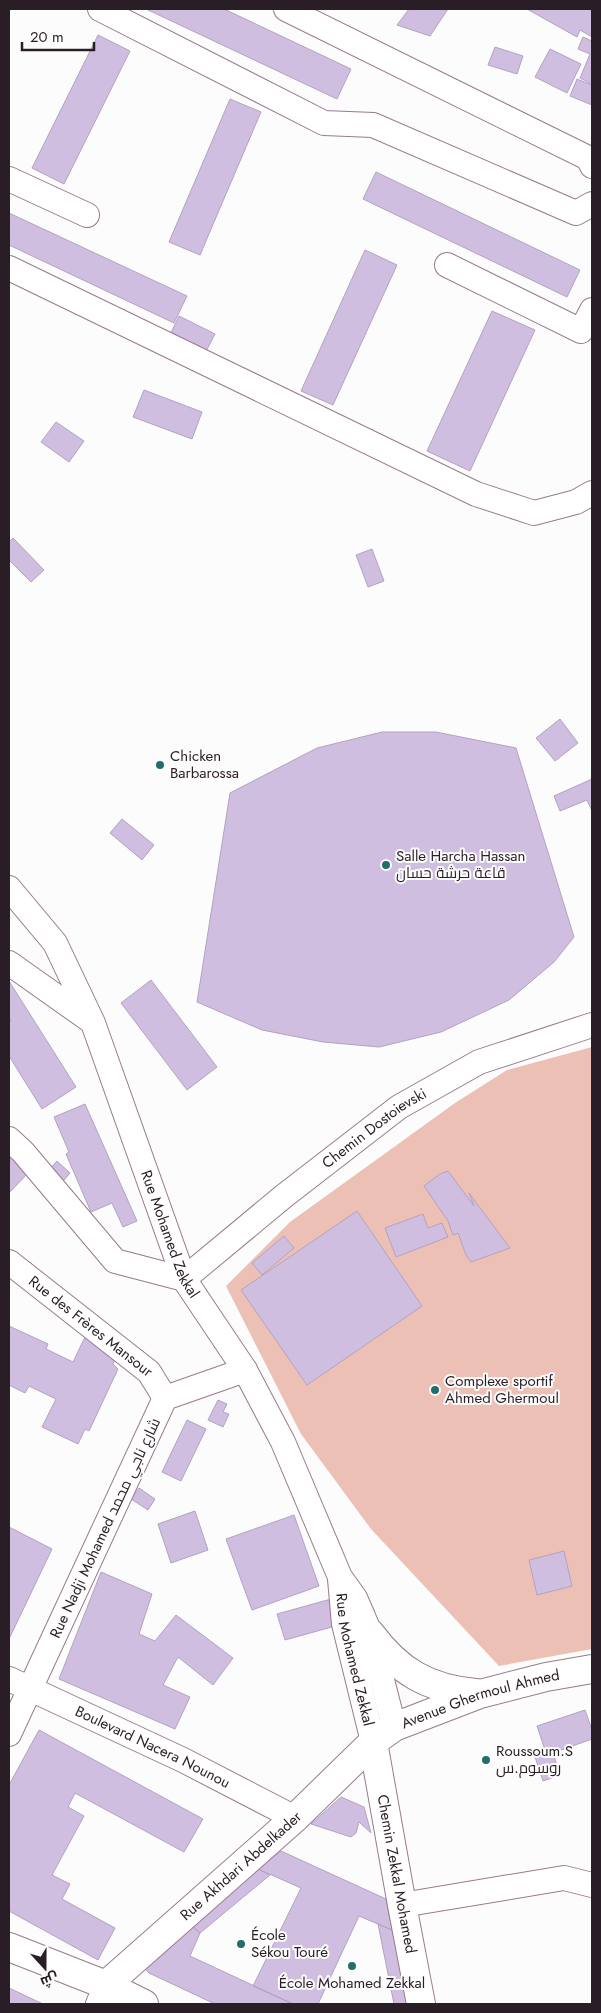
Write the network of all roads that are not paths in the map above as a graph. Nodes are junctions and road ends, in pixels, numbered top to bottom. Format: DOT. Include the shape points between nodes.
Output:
graph roads {
  1 [pos="100,9"];
  2 [pos="286,9"];
  3 [pos="592,166"];
  4 [pos="9,179"];
  5 [pos="592,204"];
  6 [pos="87,216"];
  7 [pos="447,265"];
  8 [pos="9,268"];
  9 [pos="592,310"];
  10 [pos="592,493"];
  11 [pos="9,888"];
  12 [pos="9,964"];
  13 [pos="93,1023"];
  14 [pos="592,1025"];
  15 [pos="9,1139"];
  16 [pos="9,1262"];
  17 [pos="184,1280"];
  18 [pos="244,1370"];
  19 [pos="165,1398"];
  20 [pos="340,1577"];
  21 [pos="370,1633"];
  22 [pos="592,1669"];
  23 [pos="9,1679"];
  24 [pos="31,1689"];
  25 [pos="480,1694"];
  26 [pos="9,1734"];
  27 [pos="384,1734"];
  28 [pos="295,1818"];
  29 [pos="592,1885"];
  30 [pos="402,1906"];
  31 [pos="9,1947"];
  32 [pos="102,1995"];
  33 [pos="144,2004"];
  34 [pos="421,2004"];
  1 -- 5 [label="street" via="324,123 373,125 576,213"];
  2 -- 3 [label="street" via="588,158"];
  4 -- 6 [label="street"];
  7 -- 9 [label="street" via="581,331"];
  8 -- 10 [label="street" via="476,494 534,513 576,502"];
  11 -- 13 [label="street, Rue Mohamed Zekkal" via="55,943"];
  12 -- 13 [label="street"];
  13 -- 17 [label="street, Rue Mohamed Zekkal"];
  14 -- 17 [label="street, Chemin Dostoievski" via="479,1062 399,1108 284,1196"];
  15 -- 17 [label="street" via="115,1261"];
  16 -- 19 [label="street, Rue des Frères Mansour" via="149,1372"];
  17 -- 18 [label="street, Rue Mohamed Zekkal"];
  18 -- 19 [label="street"];
  18 -- 20 [label="street, Rue Mohamed Zekkal" via="283,1442"];
  19 -- 24 [label="street, Rue Nadji Mohamed شارع ناجي محمد"];
  20 -- 21 [label="street, Rue Mohamed Zekkal" via="355,1598"];
  20 -- 27 [label="street, Rue Mohamed Zekkal" via="346,1632"];
  21 -- 25 [label="main road" via="383,1651 417,1678 437,1687"];
  21 -- 27 [label="street, Rue Mohamed Zekkal"];
  22 -- 25 [label="main road, Avenue Ghermoul Ahmed"];
  23 -- 24 [label="street, Boulevard Nacera Nounou"];
  24 -- 26 [label="street, Rue Nadji Mohamed شارع ناجي محمد"];
  24 -- 28 [label="street, Boulevard Nacera Nounou" via="183,1760"];
  25 -- 27 [label="main road, Avenue Ghermoul Ahmed"];
  27 -- 28 [label="main road, Rue Akhdari Abdelkader"];
  27 -- 30 [label="main road, Chemin Zekkal Mohamed"];
  28 -- 32 [label="main road, Rue Akhdari Abdelkader"];
  29 -- 30 [label="street" via="564,1878"];
  30 -- 34 [label="main road, Chemin Zekkal Mohamed"];
  31 -- 32 [label="main road"];
  32 -- 33 [label="main road"];
}
